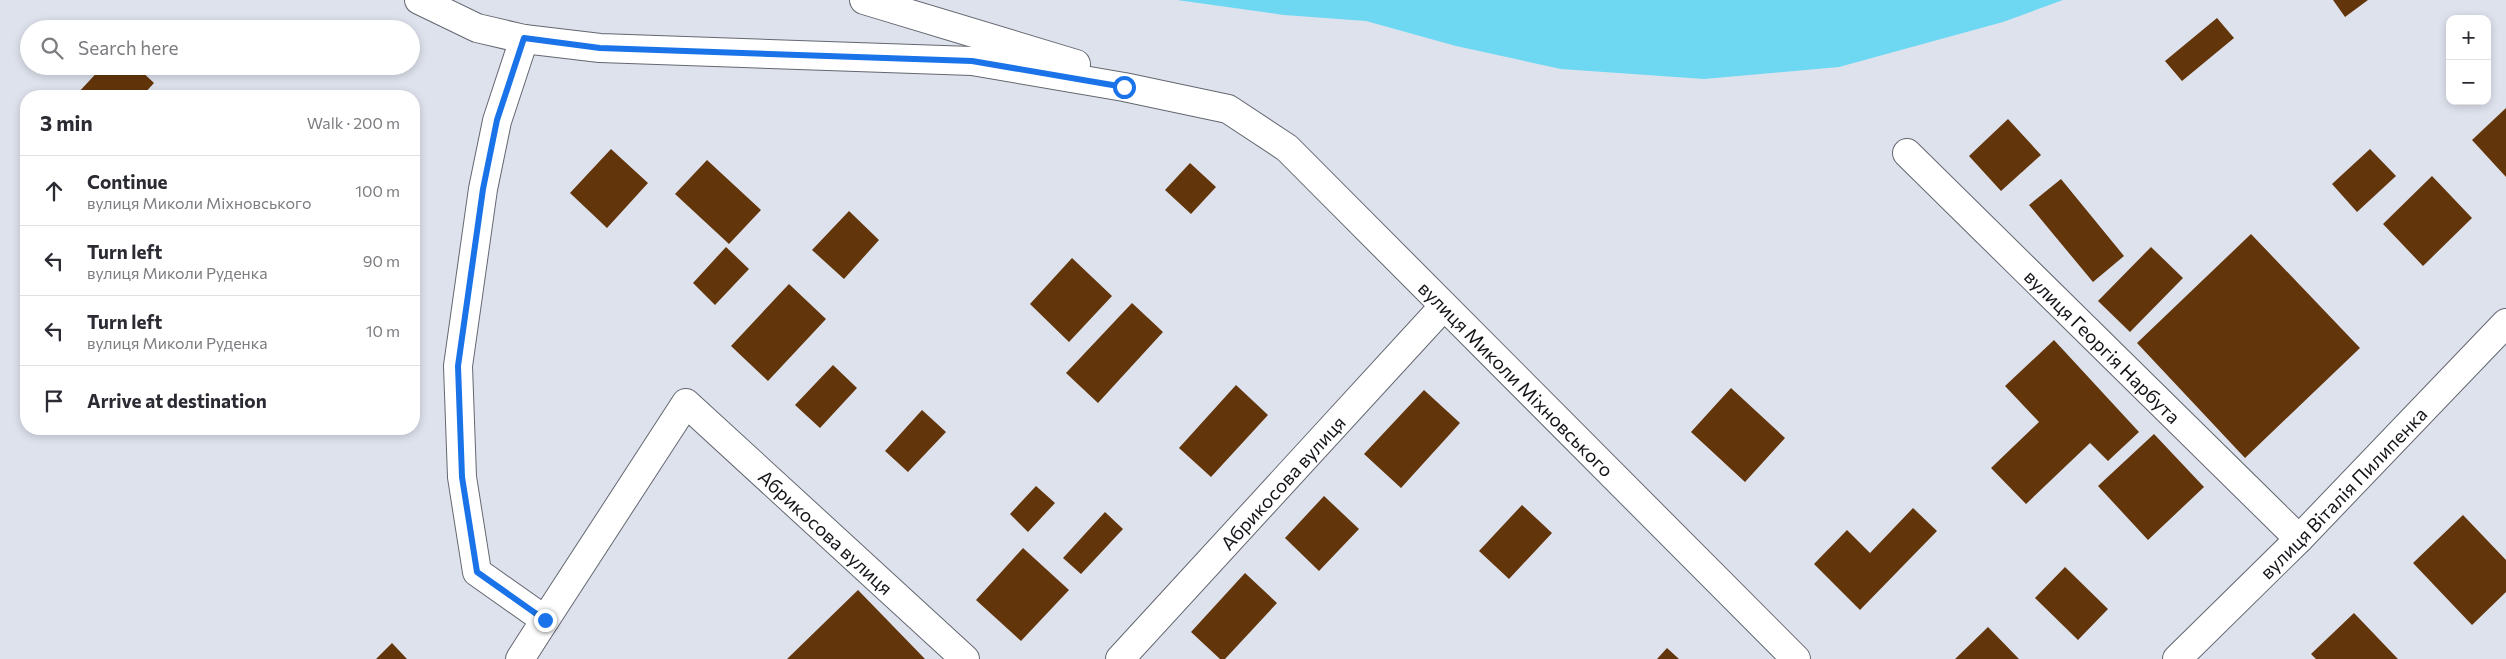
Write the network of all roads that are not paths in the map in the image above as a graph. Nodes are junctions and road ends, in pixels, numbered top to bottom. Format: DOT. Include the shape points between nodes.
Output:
graph roads {
  1 [pos="419,0"];
  2 [pos="864,0"];
  3 [pos="524,38"];
  4 [pos="1228,109"];
  5 [pos="1907,153"];
  6 [pos="1444,306"];
  7 [pos="2506,323"];
  8 [pos="2299,540"];
  9 [pos="545,620"];
  10 [pos="520,659"];
  11 [pos="965,659"];
  12 [pos="1120,659"];
  13 [pos="1796,659"];
  14 [pos="2177,659"];
  1 -- 3 [label="street, вулиця Миколи Міхновського" via="477,28"];
  2 -- 4 [label="street, вулиця Миколи Міхновського"];
  3 -- 4 [label="street, вулиця Миколи Міхновського" via="600,48 972,61"];
  3 -- 9 [label="street" via="497,120 483,189 458,385 462,477 477,572"];
  4 -- 6 [label="street, вулиця Миколи Міхновського" via="1287,148"];
  5 -- 8 [label="street, вулиця Георгія Нарбута"];
  6 -- 12 [label="street, Абрикосова вулиця"];
  6 -- 13 [label="street, вулиця Миколи Міхновського"];
  7 -- 8 [label="street, вулиця Віталія Пилипенка"];
  8 -- 14 [label="street, вулиця Віталія Пилипенка"];
  9 -- 10 [label="street"];
  9 -- 11 [label="street, Абрикосова вулиця" via="686,403"];
}
